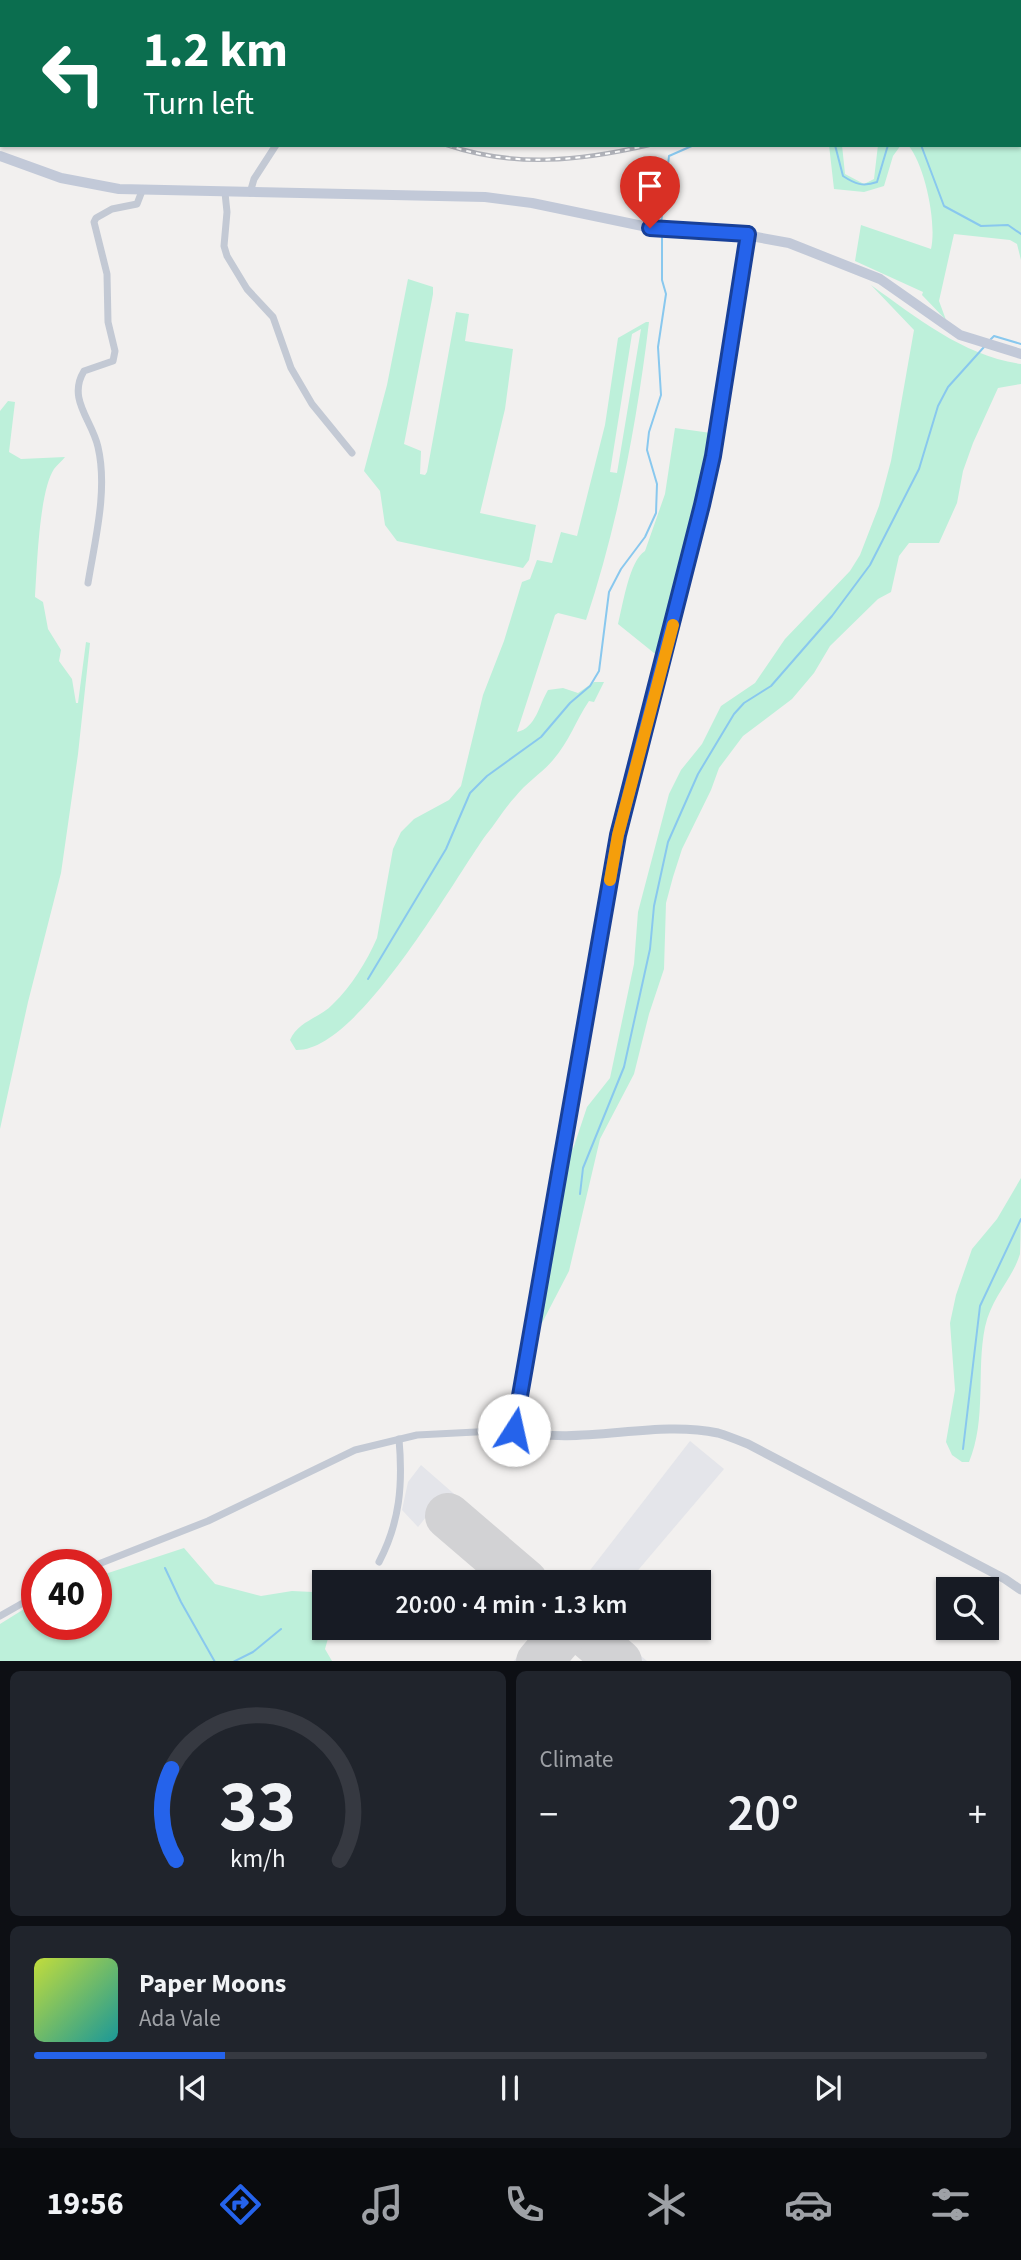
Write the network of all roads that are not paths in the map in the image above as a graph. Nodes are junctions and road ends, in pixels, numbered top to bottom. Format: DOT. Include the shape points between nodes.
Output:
graph roads {
  1 [pos="275,147"];
  2 [pos="0,156"];
  3 [pos="142,191"];
  4 [pos="225,193"];
  5 [pos="250,193"];
  6 [pos="748,234"];
  7 [pos="1021,354"];
  8 [pos="352,453"];
  9 [pos="89,583"];
  10 [pos="514,1430"];
  11 [pos="399,1439"];
  12 [pos="112,1558"];
  13 [pos="379,1562"];
  14 [pos="1021,1590"];
  15 [pos="21,1604"];
  16 [pos="0,1616"];
  1 -- 5 [label="street"];
  2 -- 3 [label="main road" via="69,180"];
  3 -- 4 [label="main road"];
  3 -- 9 [label="street" via="137,204 112,209 94,222 107,274 108,322 115,351 113,361 84,371 77,387 98,445 101,468"];
  4 -- 5 [label="main road"];
  4 -- 8 [label="street" via="227,256 247,289 274,317 291,368 312,404"];
  5 -- 6 [label="main road" via="485,197 657,229"];
  6 -- 7 [label="main road" via="803,247 858,269 891,285 960,335"];
  6 -- 10 [label="street" via="713,456 618,835"];
  10 -- 11 [label="street"];
  10 -- 14 [label="street" via="542,1437 683,1430 717,1433 748,1444"];
  11 -- 12 [label="street" via="355,1450 208,1521"];
  11 -- 13 [label="street" via="402,1471 397,1518"];
  15 -- 16 [label="street"];
}
